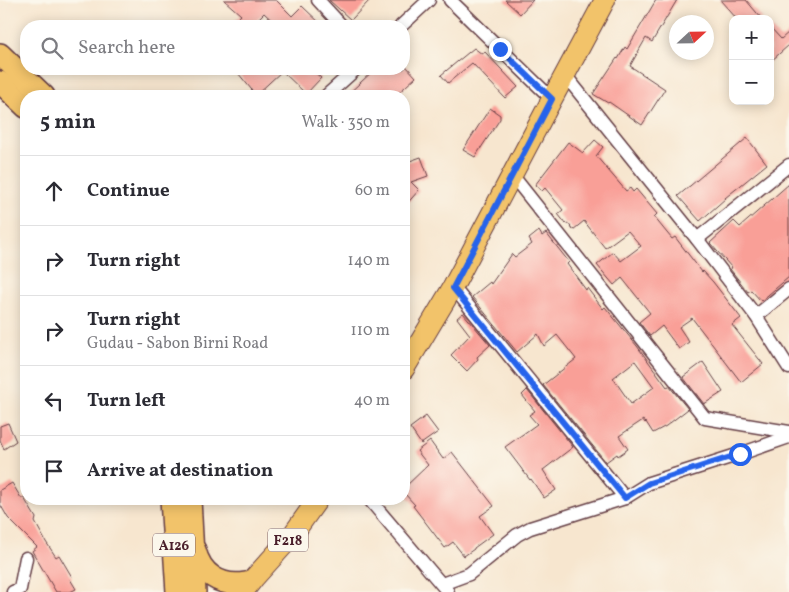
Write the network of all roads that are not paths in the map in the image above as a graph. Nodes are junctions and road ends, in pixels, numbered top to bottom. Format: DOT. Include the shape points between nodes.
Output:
graph roads {
  1 [pos="318,0"];
  2 [pos="429,0"];
  3 [pos="450,0"];
  4 [pos="605,0"];
  5 [pos="336,20"];
  6 [pos="407,20"];
  7 [pos="0,54"];
  8 [pos="20,73"];
  9 [pos="22,75"];
  10 [pos="349,75"];
  11 [pos="565,75"];
  12 [pos="0,82"];
  13 [pos="38,90"];
  14 [pos="333,90"];
  15 [pos="552,99"];
  16 [pos="20,101"];
  17 [pos="789,165"];
  18 [pos="512,175"];
  19 [pos="697,239"];
  20 [pos="453,288"];
  21 [pos="789,289"];
  22 [pos="756,316"];
  23 [pos="410,359"];
  24 [pos="789,368"];
  25 [pos="789,432"];
  26 [pos="789,437"];
  27 [pos="625,498"];
  28 [pos="171,505"];
  29 [pos="190,505"];
  30 [pos="314,505"];
  31 [pos="374,505"];
  32 [pos="193,543"];
  33 [pos="26,558"];
  34 [pos="244,586"];
  35 [pos="445,588"];
  36 [pos="13,592"];
  37 [pos="176,592"];
  38 [pos="195,592"];
  1 -- 5 [label="street"];
  2 -- 6 [label="street"];
  3 -- 15 [label="street"];
  4 -- 11 [label="main road"];
  7 -- 8 [label="highway"];
  9 -- 13 [label="highway"];
  10 -- 14 [label="street"];
  11 -- 15 [label="main road"];
  11 -- 19 [label="street"];
  12 -- 16 [label="highway"];
  15 -- 18 [label="main road"];
  17 -- 19 [label="street"];
  18 -- 20 [label="main road"];
  18 -- 25 [label="street" via="705,418"];
  19 -- 22 [label="street"];
  20 -- 23 [label="main road"];
  20 -- 27 [label="street"];
  21 -- 22 [label="street"];
  22 -- 24 [label="street"];
  26 -- 27 [label="street" via="649,483"];
  27 -- 35 [label="street" via="530,528"];
  28 -- 37 [label="highway, A126"];
  29 -- 32 [label="highway, A126"];
  30 -- 34 [label="main road, F218" via="291,537"];
  31 -- 35 [label="street"];
  32 -- 34 [label="highway, F218" via="196,555 211,576"];
  32 -- 38 [label="highway, A126"];
  33 -- 36 [label="street" via="20,589"];
}
